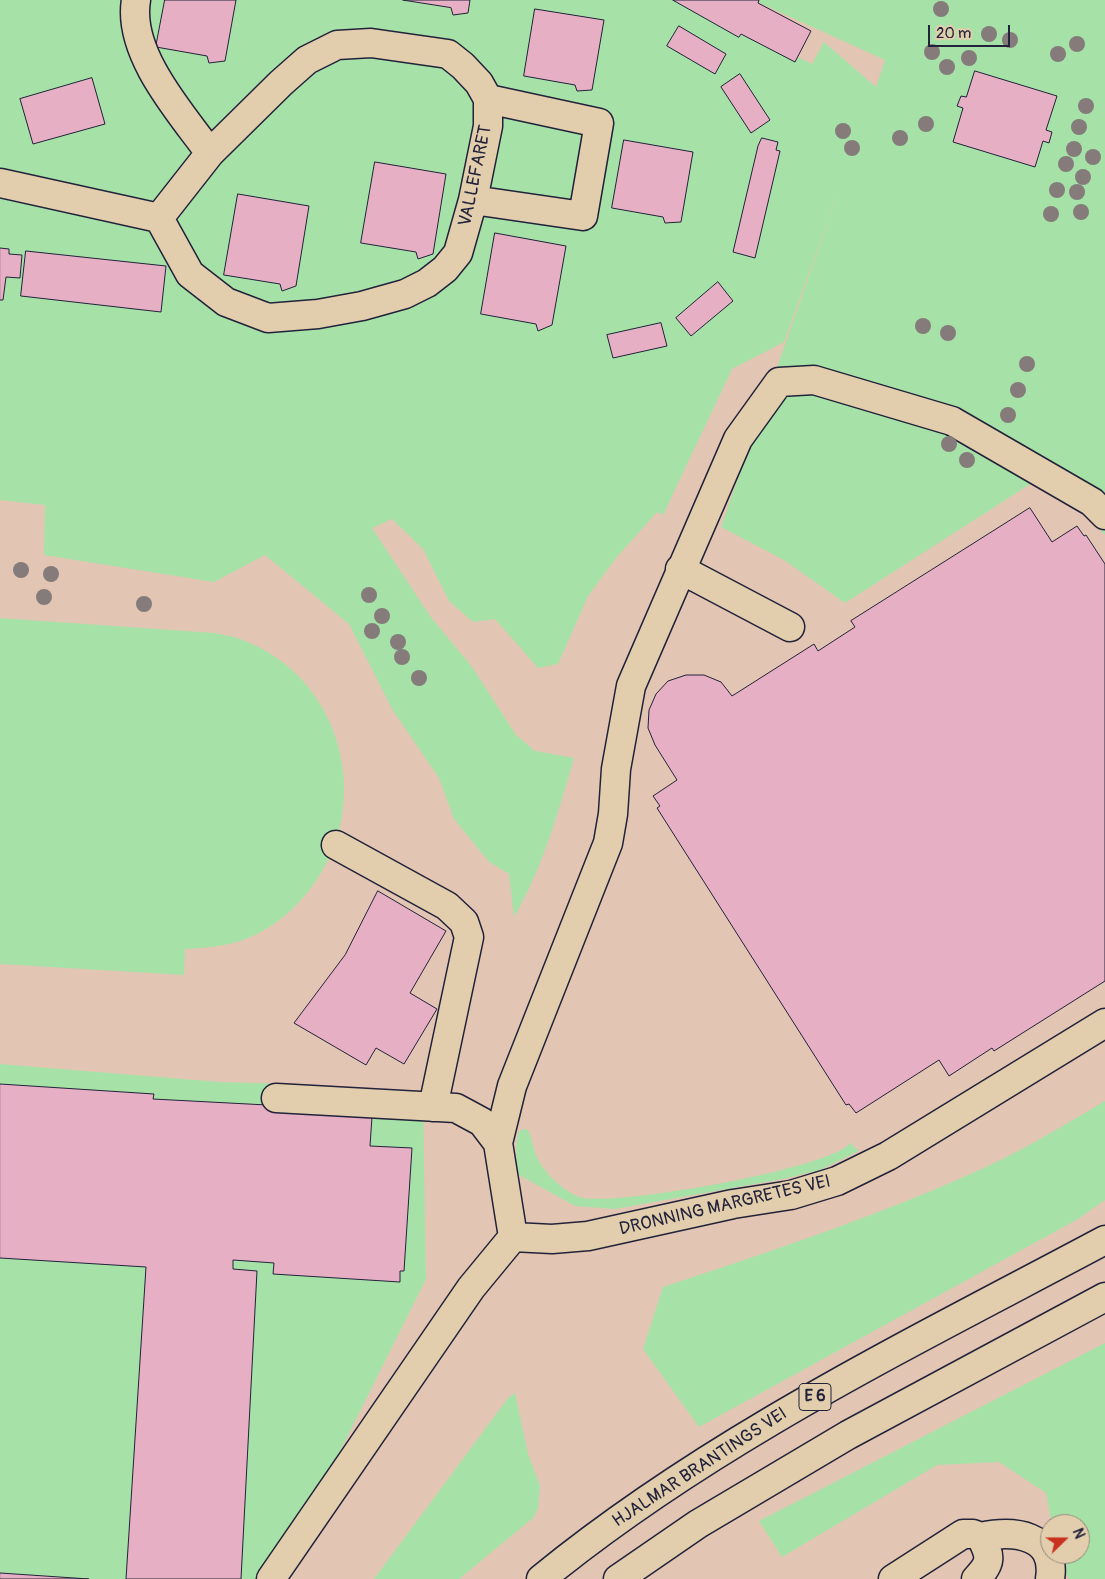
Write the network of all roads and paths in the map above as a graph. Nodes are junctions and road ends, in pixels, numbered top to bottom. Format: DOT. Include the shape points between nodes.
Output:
graph roads {
  1 [pos="136,0"];
  2 [pos="488,99"];
  3 [pos="210,153"];
  4 [pos="0,183"];
  5 [pos="473,200"];
  6 [pos="159,218"];
  7 [pos="1105,515"];
  8 [pos="680,569"];
  9 [pos="790,627"];
  10 [pos="336,845"];
  11 [pos="1105,1022"];
  12 [pos="276,1098"];
  13 [pos="433,1107"];
  14 [pos="498,1142"];
  15 [pos="513,1237"];
  16 [pos="1105,1240"];
  17 [pos="1105,1297"];
  18 [pos="1093,1306"];
  19 [pos="981,1537"];
  20 [pos="271,1579"];
  21 [pos="541,1579"];
  22 [pos="618,1579"];
  23 [pos="894,1579"];
  24 [pos="976,1579"];
  25 [pos="1050,1579"];
  1 -- 3 [label="main road" via="134,16 140,49"];
  2 -- 3 [label="main road, VALLEFARET" via="479,83 448,54 371,42 337,45 307,60 281,82"];
  2 -- 5 [label="main road, VALLEFARET" via="488,126"];
  2 -- 5 [label="main road" via="599,123 582,216"];
  3 -- 6 [label="main road, VALLEFARET"];
  4 -- 6 [label="main road"];
  5 -- 6 [label="main road, VALLEFARET" via="458,253 427,283 405,294 362,306 268,318 226,302 190,274"];
  7 -- 8 [label="main road" via="1092,502 952,421 814,380 779,382 738,439"];
  8 -- 9 [label="main road"];
  8 -- 14 [label="main road" via="630,686 608,842 512,1086"];
  10 -- 13 [label="main road" via="447,906 464,922 469,938"];
  11 -- 15 [label="main road, DRONNING MARGRETES VEI" via="888,1156 814,1190 588,1236 552,1239"];
  12 -- 13 [label="main road"];
  13 -- 14 [label="main road" via="456,1108 482,1122"];
  14 -- 15 [label="main road"];
  15 -- 20 [label="main road" via="471,1288"];
  16 -- 21 [label="main road, HJALMAR BRANTINGS VEI / E 6" via="778,1417 672,1482 585,1543"];
  17 -- 18 [label="main road"];
  18 -- 22 [label="main road" via="848,1435 698,1524"];
  19 -- 23 [label="main road" via="963,1534"];
  19 -- 24 [label="main road" via="989,1553 987,1567"];
  19 -- 25 [label="main road" via="1008,1532 1030,1537 1043,1547 1049,1558"];
}
